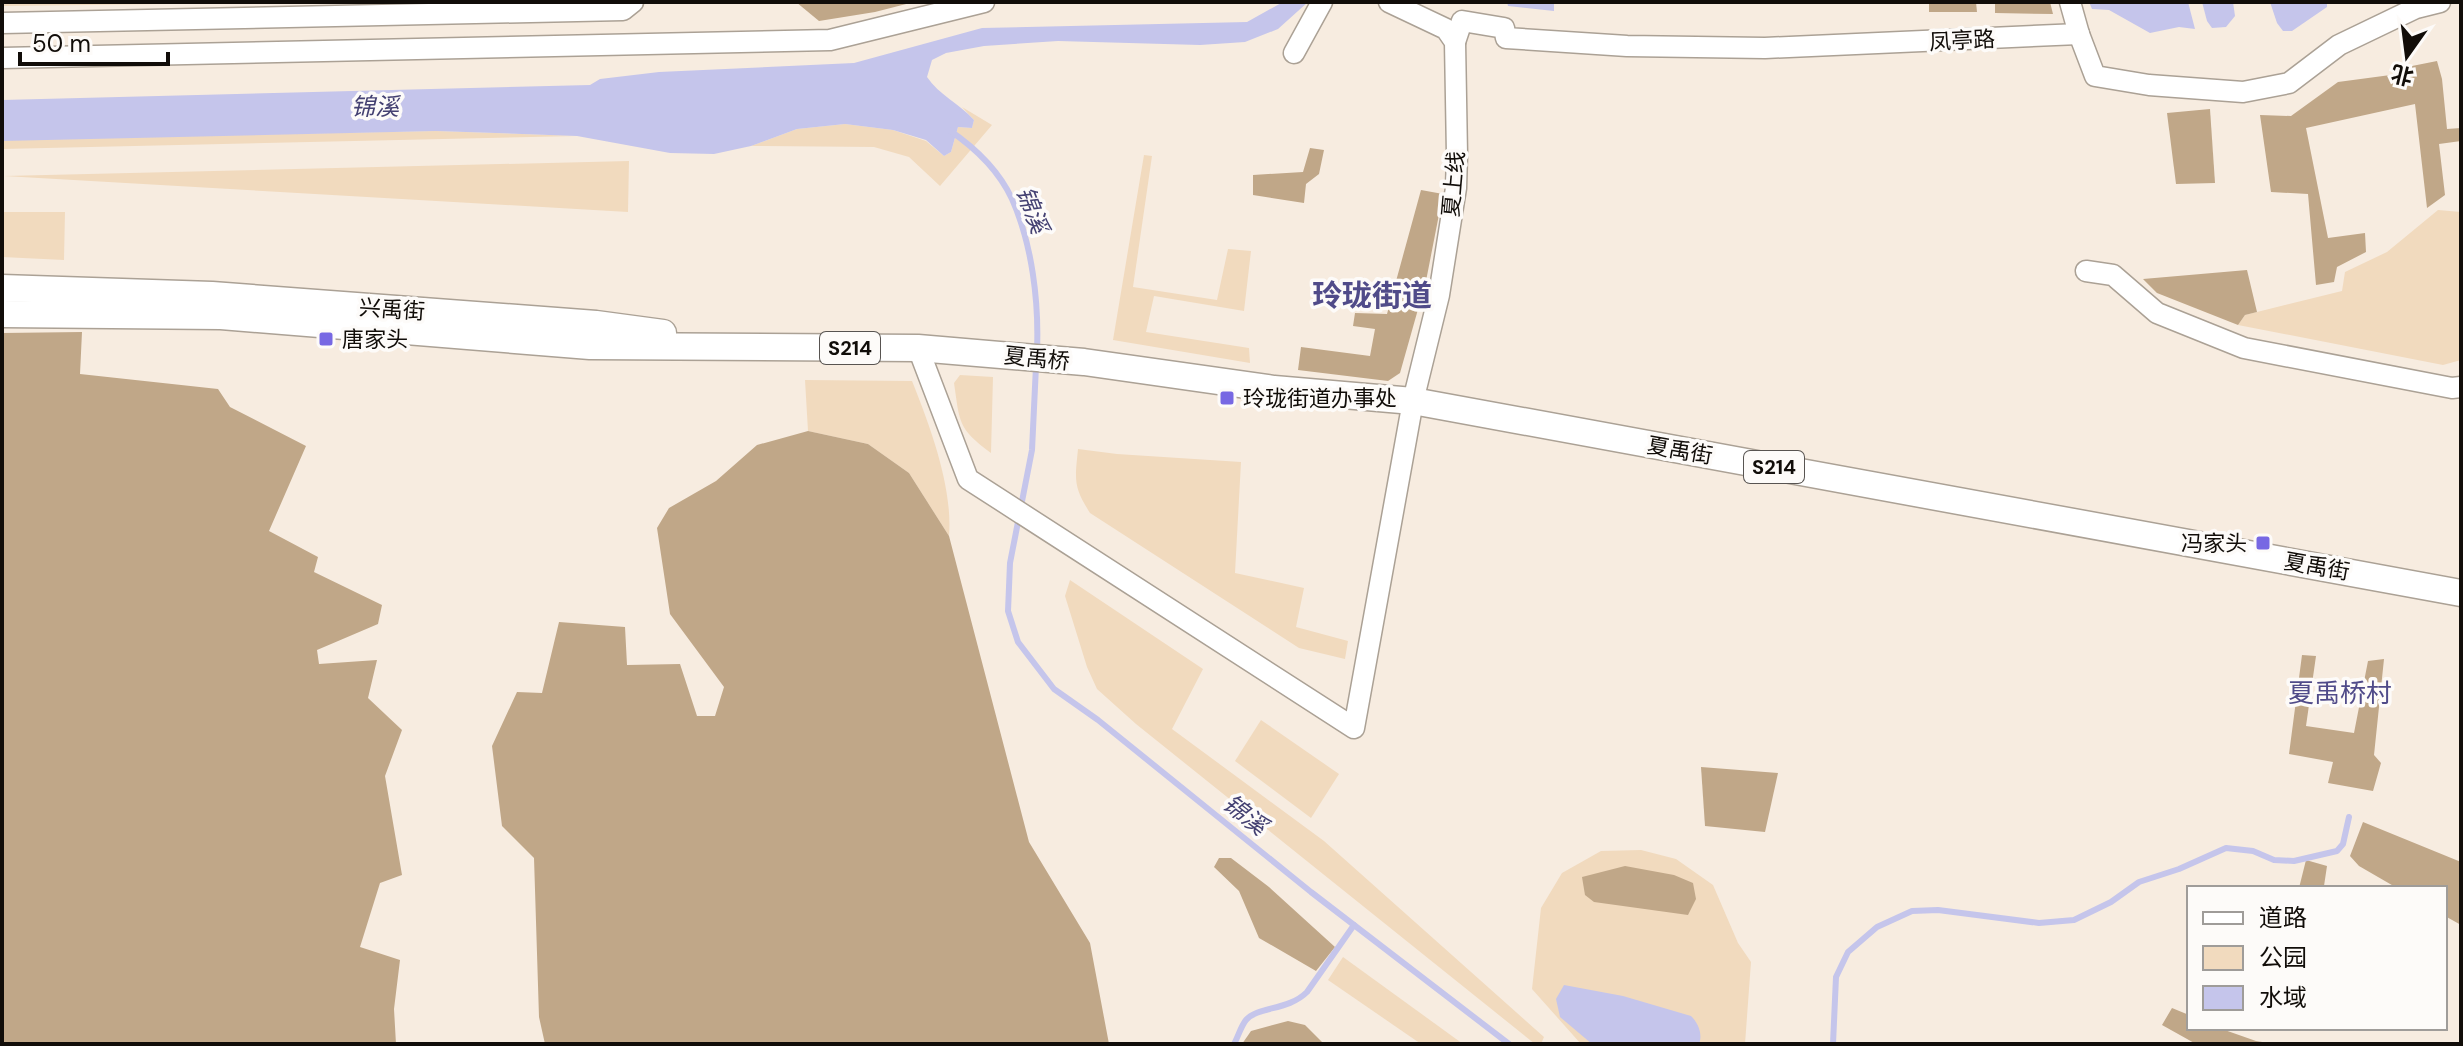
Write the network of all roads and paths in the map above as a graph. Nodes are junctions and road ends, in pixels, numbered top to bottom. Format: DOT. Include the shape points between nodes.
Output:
graph roads {
  1 [pos="633,2"];
  2 [pos="984,2"];
  3 [pos="1322,2"];
  4 [pos="1389,2"];
  5 [pos="2070,2"];
  6 [pos="2440,2"];
  7 [pos="2,23"];
  8 [pos="2079,34"];
  9 [pos="1455,42"];
  10 [pos="1294,53"];
  11 [pos="2,58"];
  12 [pos="2086,271"];
  13 [pos="2,288"];
  14 [pos="2,314"];
  15 [pos="781,348"];
  16 [pos="918,348"];
  17 [pos="1084,362"];
  18 [pos="2461,387"];
  19 [pos="1413,401"];
  20 [pos="2461,593"];
  1 -- 7 [label="street" via="623,10"];
  2 -- 11 [label="street" via="830,40"];
  3 -- 10 [label="street"];
  4 -- 9 [label="street" via="1446,29"];
  5 -- 8 [label="street"];
  6 -- 8 [label="street" via="2339,45 2289,83 2243,92 2095,76"];
  8 -- 9 [label="street, 凤亭路" via="1765,48 1627,46 1506,38 1504,28 1462,21"];
  9 -- 19 [label="street, 夏上线" via="1456,188 1439,295"];
  12 -- 18 [label="street" via="2113,275 2157,313 2244,348"];
  13 -- 15 [label="main road, 兴禹街 / S214" via="212,295 596,324"];
  14 -- 15 [label="main road, 兴禹街 / S214" via="221,316 590,346"];
  15 -- 16 [label="main road, 兴禹街 / S214"];
  16 -- 17 [label="main road, 夏禹桥 / S214"];
  16 -- 19 [label="street, 夏上线" via="968,479 1354,728"];
  17 -- 19 [label="main road, 夏禹街 / S214" via="1274,389"];
  19 -- 20 [label="main road, 夏禹街 / S214"];
}
